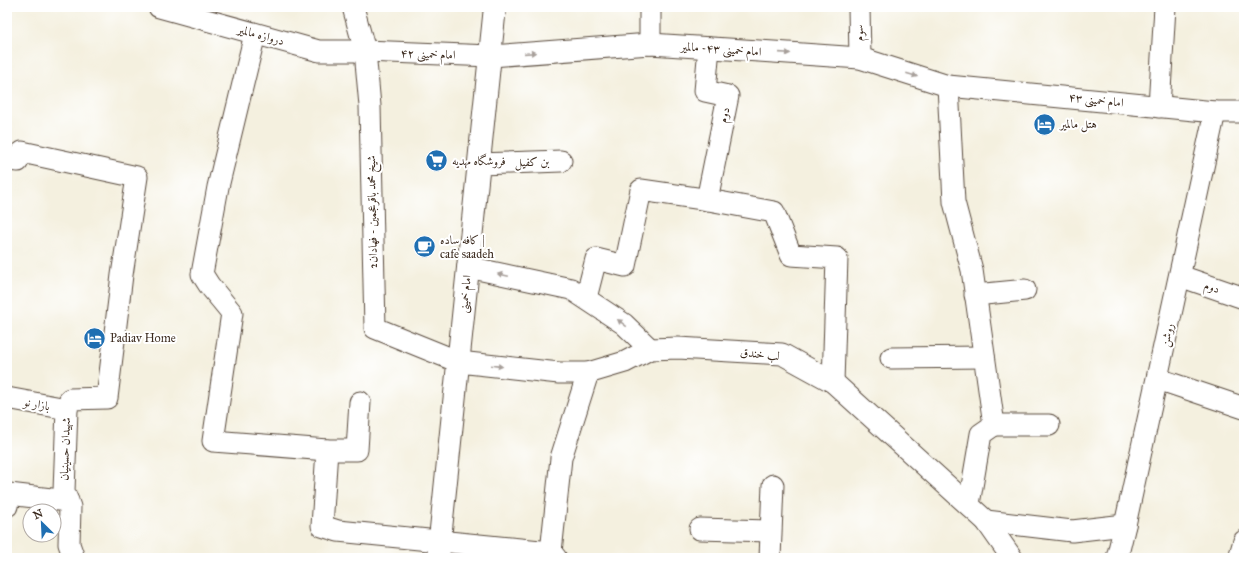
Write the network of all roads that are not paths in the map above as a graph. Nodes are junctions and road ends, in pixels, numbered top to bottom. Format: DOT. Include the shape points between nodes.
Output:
graph roads {
  1 [pos="159,7"];
  2 [pos="353,7"];
  3 [pos="495,7"];
  4 [pos="650,7"];
  5 [pos="859,7"];
  6 [pos="1165,7"];
  7 [pos="255,34"];
  8 [pos="650,44"];
  9 [pos="708,48"];
  10 [pos="365,51"];
  11 [pos="491,56"];
  12 [pos="860,58"];
  13 [pos="948,86"];
  14 [pos="1159,107"];
  15 [pos="1215,112"];
  16 [pos="1244,112"];
  17 [pos="7,160"];
  18 [pos="561,161"];
  19 [pos="479,164"];
  20 [pos="706,200"];
  21 [pos="468,267"];
  22 [pos="1180,276"];
  23 [pos="1025,290"];
  24 [pos="976,295"];
  25 [pos="586,298"];
  26 [pos="1244,298"];
  27 [pos="650,349"];
  28 [pos="984,357"];
  29 [pos="891,358"];
  30 [pos="458,362"];
  31 [pos="588,373"];
  32 [pos="1158,378"];
  33 [pos="833,382"];
  34 [pos="7,398"];
  35 [pos="1242,401"];
  36 [pos="360,402"];
  37 [pos="67,409"];
  38 [pos="994,425"];
  39 [pos="1050,425"];
  40 [pos="327,450"];
  41 [pos="773,486"];
  42 [pos="68,501"];
  43 [pos="969,504"];
  44 [pos="7,506"];
  45 [pos="986,521"];
  46 [pos="1126,525"];
  47 [pos="700,529"];
  48 [pos="770,531"];
  49 [pos="1244,541"];
  50 [pos="439,549"];
  51 [pos="554,555"];
  52 [pos="74,558"];
  53 [pos="770,558"];
  54 [pos="1012,558"];
  55 [pos="1116,558"];
  56 [pos="1239,558"];
  1 -- 7 [label="street, دروازه مالمیر"];
  2 -- 10 [label="street, شیخ محمد باقرعجمین - فهادان2"];
  3 -- 11 [label="main road, امام خمینی"];
  4 -- 8 [label="street"];
  5 -- 12 [label="street, سوم"];
  6 -- 14 [label="street"];
  7 -- 10 [label="street, دروازه مالمیر" via="319,51"];
  7 -- 40 [label="street" via="218,187 202,274 232,313 213,441"];
  8 -- 9 [label="street, امام خمینی ۴۳- مالمیر"];
  11 -- 8 [label="street, امام خمینی ۴۳- مالمیر, one-way"];
  9 -- 12 [label="street, امام خمینی ۴۳- مالمیر, one-way"];
  9 -- 20 [label="street, دوم" via="705,91 728,96"];
  10 -- 11 [label="street, امام خمینی ۴۲"];
  10 -- 30 [label="street, شیخ محمد باقرعجمین - فهادان2" via="370,106 374,328"];
  11 -- 19 [label="main road, امام خمینی"];
  12 -- 13 [label="street, امام خمینی ۴۳- مالمیر, one-way"];
  13 -- 14 [label="street, امام خمینی ۴۳"];
  13 -- 24 [label="street" via="954,202"];
  14 -- 15 [label="street, امام خمینی ۴۳"];
  15 -- 16 [label="street, امام خمینی ۴۳"];
  15 -- 22 [label="street, روشن"];
  17 -- 37 [label="street" via="18,161 22,152 137,177 107,398 70,399"];
  18 -- 19 [label="street, بن کفیل"];
  19 -- 21 [label="main road, امام خمینی"];
  20 -- 25 [label="street" via="642,190 625,266 596,259"];
  20 -- 33 [label="street" via="774,212 790,255 836,258"];
  25 -- 21 [label="street, one-way" via="571,289"];
  21 -- 30 [label="main road, امام خمینی"];
  22 -- 26 [label="street, دوم"];
  22 -- 32 [label="street, روشن"];
  23 -- 24 [label="street"];
  24 -- 28 [label="street"];
  27 -- 25 [label="street, one-way" via="624,324"];
  27 -- 31 [label="street, لب خندق" via="626,362"];
  27 -- 33 [label="street, لب خندق" via="678,348 782,354"];
  28 -- 29 [label="street"];
  28 -- 38 [label="street"];
  30 -- 31 [label="street, لب خندق, one-way" via="559,373"];
  30 -- 50 [label="main road, امام خمینی"];
  31 -- 51 [label="street" via="561,458"];
  32 -- 35 [label="street"];
  32 -- 46 [label="street, روشن"];
  33 -- 43 [label="street, لب خندق"];
  34 -- 37 [label="street, بازار نو"];
  36 -- 40 [label="street" via="357,450"];
  37 -- 42 [label="street, شهیدان حسینیان" via="64,491"];
  38 -- 39 [label="street"];
  38 -- 43 [label="street" via="981,434"];
  40 -- 50 [label="street" via="322,526"];
  41 -- 48 [label="street"];
  42 -- 44 [label="street" via="9,494"];
  42 -- 52 [label="street, شهیدان حسینیان" via="69,544"];
  43 -- 45 [label="street, لب خندق"];
  45 -- 46 [label="street" via="1072,531"];
  45 -- 54 [label="street, لب خندق"];
  46 -- 55 [label="street, روشن"];
  47 -- 48 [label="street"];
  48 -- 53 [label="street"];
  49 -- 56 [label="street"];
  50 -- 51 [label="street"];
}
